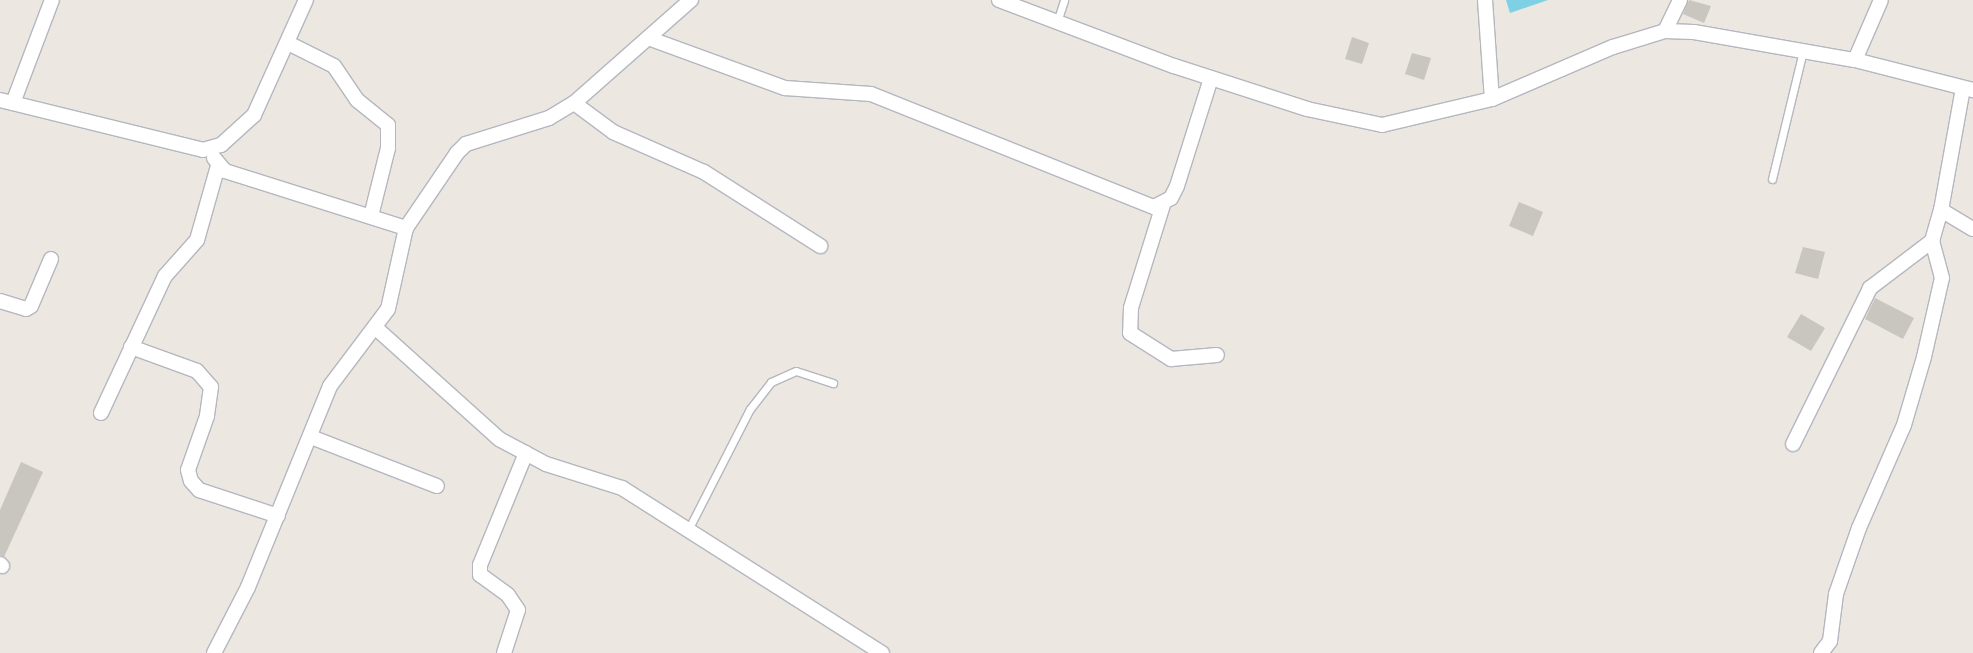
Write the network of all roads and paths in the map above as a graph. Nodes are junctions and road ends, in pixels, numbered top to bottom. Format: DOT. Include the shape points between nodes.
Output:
graph roads {
  1 [pos="52,0"];
  2 [pos="306,0"];
  3 [pos="691,0"];
  4 [pos="999,0"];
  5 [pos="1064,0"];
  6 [pos="1485,0"];
  7 [pos="1680,0"];
  8 [pos="1881,0"];
  9 [pos="1057,22"];
  10 [pos="1665,32"];
  11 [pos="648,38"];
  12 [pos="288,43"];
  13 [pos="1803,51"];
  14 [pos="1855,60"];
  15 [pos="1211,78"];
  16 [pos="1968,89"];
  17 [pos="1492,99"];
  18 [pos="6,102"];
  19 [pos="574,103"];
  20 [pos="211,148"];
  21 [pos="218,166"];
  22 [pos="1772,179"];
  23 [pos="1163,205"];
  24 [pos="1941,210"];
  25 [pos="371,216"];
  26 [pos="406,228"];
  27 [pos="1973,229"];
  28 [pos="1932,241"];
  29 [pos="820,246"];
  30 [pos="52,259"];
  31 [pos="0,301"];
  32 [pos="377,329"];
  33 [pos="131,347"];
  34 [pos="1217,355"];
  35 [pos="833,383"];
  36 [pos="101,413"];
  37 [pos="311,437"];
  38 [pos="1793,444"];
  39 [pos="526,454"];
  40 [pos="437,486"];
  41 [pos="278,516"];
  42 [pos="689,528"];
  43 [pos="214,653"];
  44 [pos="504,653"];
  45 [pos="882,653"];
  46 [pos="1821,653"];
  1 -- 18 [label="street"];
  2 -- 12 [label="street"];
  3 -- 11 [label="street"];
  4 -- 9 [label="street"];
  5 -- 9 [label="lane"];
  6 -- 17 [label="street"];
  7 -- 10 [label="street"];
  8 -- 14 [label="street"];
  9 -- 15 [label="street"];
  10 -- 13 [label="street" via="1694,32"];
  10 -- 17 [label="street" via="1613,48"];
  11 -- 19 [label="street"];
  11 -- 23 [label="street" via="785,88 871,94 1144,204"];
  12 -- 20 [label="street" via="254,115 239,132"];
  12 -- 25 [label="street" via="334,66 357,100 388,125 388,148"];
  13 -- 14 [label="street"];
  13 -- 22 [label="lane"];
  14 -- 16 [label="street"];
  15 -- 17 [label="street" via="1307,109 1382,125"];
  15 -- 23 [label="street" via="1177,186"];
  16 -- 24 [label="street"];
  18 -- 20 [label="street" via="203,150"];
  19 -- 26 [label="street" via="549,118 466,144"];
  19 -- 29 [label="street" via="613,132 704,172"];
  20 -- 21 [label="street"];
  21 -- 25 [label="street"];
  21 -- 33 [label="street" via="197,240 165,276"];
  23 -- 34 [label="street" via="1131,308 1130,333 1171,359"];
  24 -- 27 [label="street"];
  24 -- 28 [label="street"];
  25 -- 26 [label="street"];
  26 -- 32 [label="street" via="388,309"];
  28 -- 38 [label="street" via="1870,288"];
  28 -- 46 [label="street" via="1942,278 1924,357 1904,425 1859,528 1836,594 1830,641"];
  30 -- 31 [label="street" via="31,306 26,309"];
  32 -- 37 [label="street" via="330,386"];
  32 -- 39 [label="street" via="499,439"];
  33 -- 36 [label="street"];
  33 -- 41 [label="street" via="197,370 211,387 210,402 188,470 195,486"];
  35 -- 42 [label="lane" via="796,371 771,382 750,409"];
  37 -- 40 [label="street"];
  37 -- 41 [label="street"];
  39 -- 42 [label="street" via="622,488"];
  39 -- 44 [label="street" via="480,565 485,582 508,595 518,610"];
  41 -- 43 [label="street"];
  42 -- 45 [label="street"];
}
